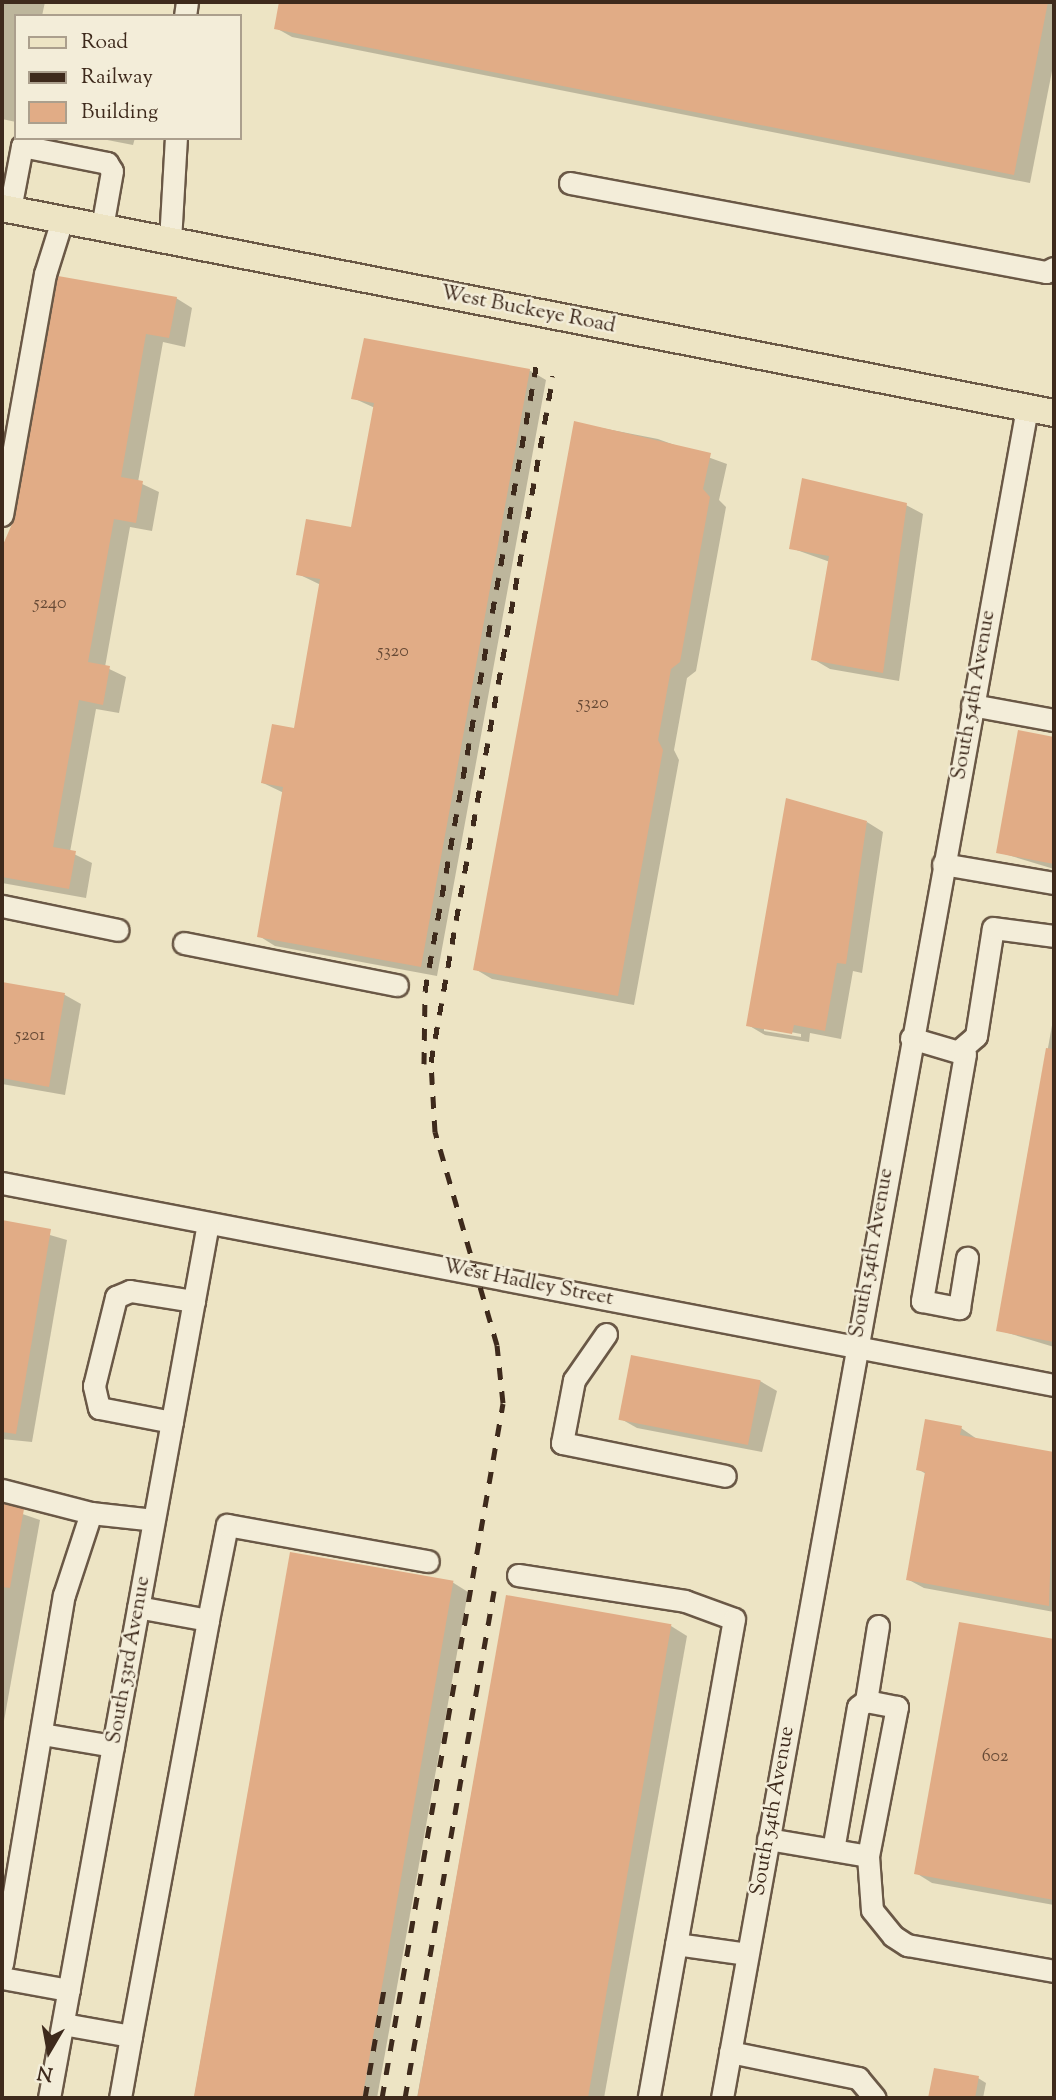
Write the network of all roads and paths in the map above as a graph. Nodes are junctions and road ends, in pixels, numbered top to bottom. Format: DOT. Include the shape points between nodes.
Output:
graph roads {
  1 [pos="176,140"];
  2 [pos="12,144"];
  3 [pos="570,183"];
  4 [pos="6,209"];
  5 [pos="62,219"];
  6 [pos="102,227"];
  7 [pos="170,240"];
  8 [pos="1054,268"];
  9 [pos="1027,408"];
  10 [pos="1054,413"];
  11 [pos="2,515"];
  12 [pos="972,705"];
  13 [pos="1054,720"];
  14 [pos="943,864"];
  15 [pos="1054,883"];
  16 [pos="2,906"];
  17 [pos="118,930"];
  18 [pos="1054,936"];
  19 [pos="184,943"];
  20 [pos="397,985"];
  21 [pos="911,1038"];
  22 [pos="961,1049"];
  23 [pos="2,1183"];
  24 [pos="208,1223"];
  25 [pos="967,1258"];
  26 [pos="194,1301"];
  27 [pos="606,1335"];
  28 [pos="854,1347"];
  29 [pos="1054,1385"];
  30 [pos="172,1422"];
  31 [pos="725,1476"];
  32 [pos="2,1490"];
  33 [pos="91,1513"];
  34 [pos="154,1520"];
  35 [pos="428,1561"];
  36 [pos="518,1575"];
  37 [pos="138,1607"];
  38 [pos="208,1620"];
  39 [pos="878,1626"];
  40 [pos="866,1702"];
  41 [pos="42,1734"];
  42 [pos="113,1746"];
  43 [pos="768,1839"];
  44 [pos="833,1850"];
  45 [pos="869,1856"];
  46 [pos="676,1944"];
  47 [pos="747,1954"];
  48 [pos="2,1964"];
  49 [pos="1054,1971"];
  50 [pos="2,1978"];
  51 [pos="69,1990"];
  52 [pos="63,2024"];
  53 [pos="131,2036"];
  54 [pos="730,2052"];
  55 [pos="49,2098"];
  56 [pos="120,2098"];
  57 [pos="649,2098"];
  58 [pos="722,2098"];
  59 [pos="874,2098"];
  1 -- 7 [label="street"];
  2 -- 4 [label="street"];
  2 -- 6 [label="street" via="107,163 112,171"];
  3 -- 8 [label="street" via="1045,272"];
  4 -- 5 [label="main road, West Buckeye Road"];
  5 -- 6 [label="main road, West Buckeye Road"];
  5 -- 11 [label="street" via="45,274"];
  6 -- 7 [label="main road, West Buckeye Road"];
  7 -- 9 [label="main road, West Buckeye Road"];
  9 -- 10 [label="main road, West Buckeye Road"];
  9 -- 12 [label="street, South 54th Avenue"];
  12 -- 13 [label="street"];
  12 -- 14 [label="street, South 54th Avenue"];
  14 -- 15 [label="street"];
  14 -- 21 [label="street, South 54th Avenue"];
  16 -- 17 [label="street"];
  18 -- 22 [label="street" via="993,928 976,1036"];
  19 -- 20 [label="street"];
  21 -- 22 [label="street"];
  21 -- 28 [label="street, South 54th Avenue"];
  22 -- 25 [label="street" via="965,1061 922,1301 959,1308"];
  23 -- 24 [label="street, West Hadley Street"];
  24 -- 26 [label="street, South 53rd Avenue"];
  24 -- 28 [label="street, West Hadley Street"];
  26 -- 30 [label="street, South 53rd Avenue"];
  26 -- 30 [label="street" via="130,1291 116,1297 94,1386 99,1408"];
  27 -- 31 [label="street" via="574,1380 562,1443"];
  28 -- 29 [label="street, West Hadley Street"];
  28 -- 43 [label="street, South 54th Avenue"];
  30 -- 34 [label="street, South 53rd Avenue"];
  32 -- 33 [label="street"];
  33 -- 34 [label="street"];
  33 -- 41 [label="street" via="64,1595"];
  34 -- 37 [label="street, South 53rd Avenue"];
  35 -- 38 [label="street" via="226,1525"];
  36 -- 46 [label="street" via="685,1601 734,1619"];
  37 -- 38 [label="street"];
  37 -- 42 [label="street, South 53rd Avenue"];
  38 -- 53 [label="street"];
  39 -- 40 [label="street"];
  40 -- 44 [label="street" via="858,1707"];
  40 -- 45 [label="street" via="897,1707"];
  41 -- 42 [label="street"];
  41 -- 48 [label="street"];
  42 -- 51 [label="street, South 53rd Avenue"];
  43 -- 44 [label="street"];
  43 -- 47 [label="street, South 54th Avenue"];
  44 -- 45 [label="street"];
  45 -- 49 [label="street" via="872,1910 893,1936 907,1945"];
  46 -- 47 [label="street"];
  46 -- 57 [label="street"];
  47 -- 54 [label="street, South 54th Avenue"];
  50 -- 51 [label="street"];
  51 -- 52 [label="street, South 53rd Avenue"];
  52 -- 53 [label="street"];
  52 -- 55 [label="street, South 53rd Avenue"];
  53 -- 56 [label="street"];
  54 -- 58 [label="street, South 54th Avenue"];
  54 -- 59 [label="street" via="858,2078"];
}
